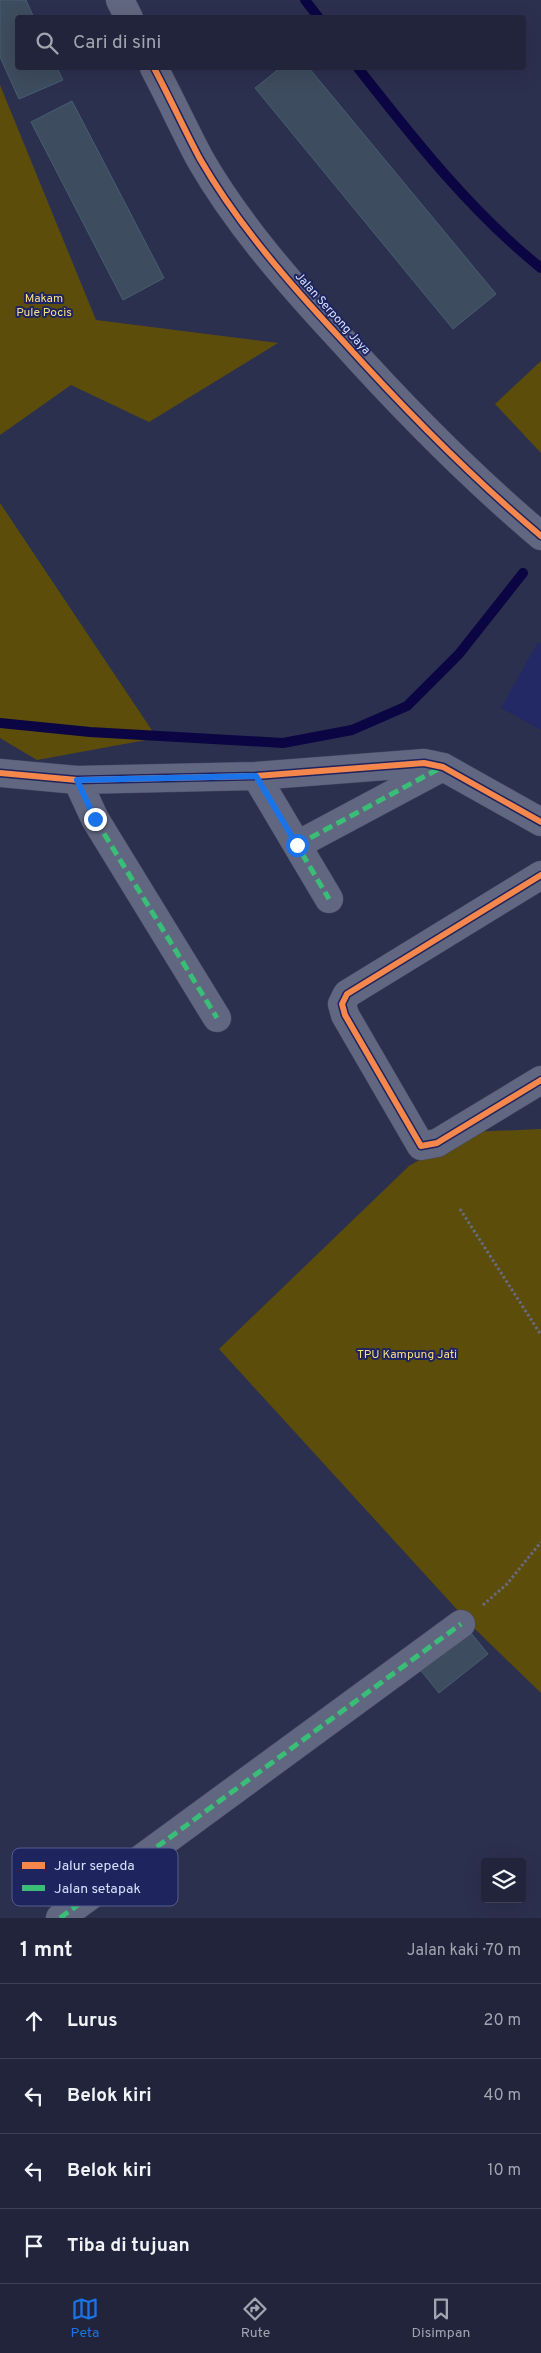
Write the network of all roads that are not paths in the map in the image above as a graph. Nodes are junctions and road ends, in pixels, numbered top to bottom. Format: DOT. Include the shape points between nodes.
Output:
graph roads {
  1 [pos="120,0"];
  2 [pos="128,15"];
  3 [pos="155,70"];
  4 [pos="541,536"];
  5 [pos="443,767"];
  6 [pos="0,773"];
  7 [pos="256,776"];
  8 [pos="77,780"];
  9 [pos="541,822"];
  10 [pos="297,845"];
  11 [pos="541,875"];
  12 [pos="329,899"];
  13 [pos="217,1018"];
  14 [pos="541,1080"];
  15 [pos="461,1624"];
  16 [pos="155,1848"];
  17 [pos="76,1906"];
  18 [pos="60,1918"];
  1 -- 2 [label="street"];
  3 -- 4 [label="street, Jalan Serpong Jaya" via="201,159 249,231 295,290 407,410"];
  5 -- 7 [label="street" via="424,763"];
  5 -- 9 [label="street"];
  5 -- 10 [label="street"];
  6 -- 8 [label="street"];
  7 -- 8 [label="street"];
  7 -- 10 [label="street"];
  8 -- 13 [label="street" via="95,819"];
  10 -- 12 [label="street"];
  11 -- 14 [label="street" via="347,994 342,1004 420,1146 437,1143"];
  15 -- 16 [label="street"];
  17 -- 18 [label="street"];
}
